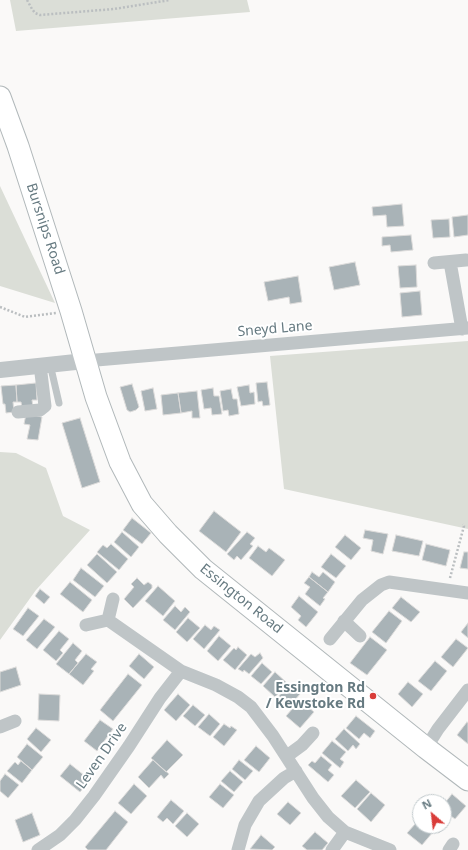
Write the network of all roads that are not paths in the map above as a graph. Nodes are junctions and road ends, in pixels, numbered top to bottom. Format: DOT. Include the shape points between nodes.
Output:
graph roads {
  1 [pos="0,97"];
  2 [pos="466,260"];
  3 [pos="450,262"];
  4 [pos="434,264"];
  5 [pos="465,328"];
  6 [pos="85,361"];
  7 [pos="45,365"];
  8 [pos="0,370"];
  9 [pos="59,403"];
  10 [pos="18,412"];
  11 [pos="468,593"];
  12 [pos="113,599"];
  13 [pos="108,620"];
  14 [pos="344,621"];
  15 [pos="86,625"];
  16 [pos="360,636"];
  17 [pos="330,639"];
  18 [pos="181,671"];
  19 [pos="468,690"];
  20 [pos="15,721"];
  21 [pos="0,727"];
  22 [pos="313,733"];
  23 [pos="426,748"];
  24 [pos="287,756"];
  25 [pos="296,771"];
  26 [pos="468,780"];
  27 [pos="346,832"];
  28 [pos="38,850"];
  29 [pos="238,850"];
  30 [pos="332,850"];
  31 [pos="390,850"];
  1 -- 6 [label="main road, Bursnips Road" via="71,310"];
  2 -- 3 [label="street"];
  3 -- 4 [label="street"];
  3 -- 5 [label="street"];
  5 -- 6 [label="street, Sneyd Lane"];
  6 -- 7 [label="street"];
  6 -- 23 [label="main road, Essington Road" via="120,462 138,499 152,517 203,569"];
  7 -- 8 [label="street"];
  7 -- 9 [label="lane"];
  7 -- 10 [label="street" via="45,406 40,410"];
  11 -- 14 [label="street" via="389,582 362,600"];
  12 -- 13 [label="street"];
  13 -- 15 [label="street"];
  13 -- 18 [label="street"];
  14 -- 16 [label="street"];
  14 -- 17 [label="street"];
  18 -- 24 [label="street" via="216,685 251,707"];
  18 -- 28 [label="street, Leven Drive" via="75,820 60,835"];
  19 -- 23 [label="street"];
  20 -- 21 [label="street"];
  22 -- 24 [label="street"];
  23 -- 26 [label="main road, Essington Road"];
  24 -- 25 [label="street"];
  25 -- 27 [label="street" via="320,808"];
  25 -- 29 [label="street" via="284,778 259,801 245,825"];
  27 -- 30 [label="street"];
  27 -- 31 [label="street"];
}
